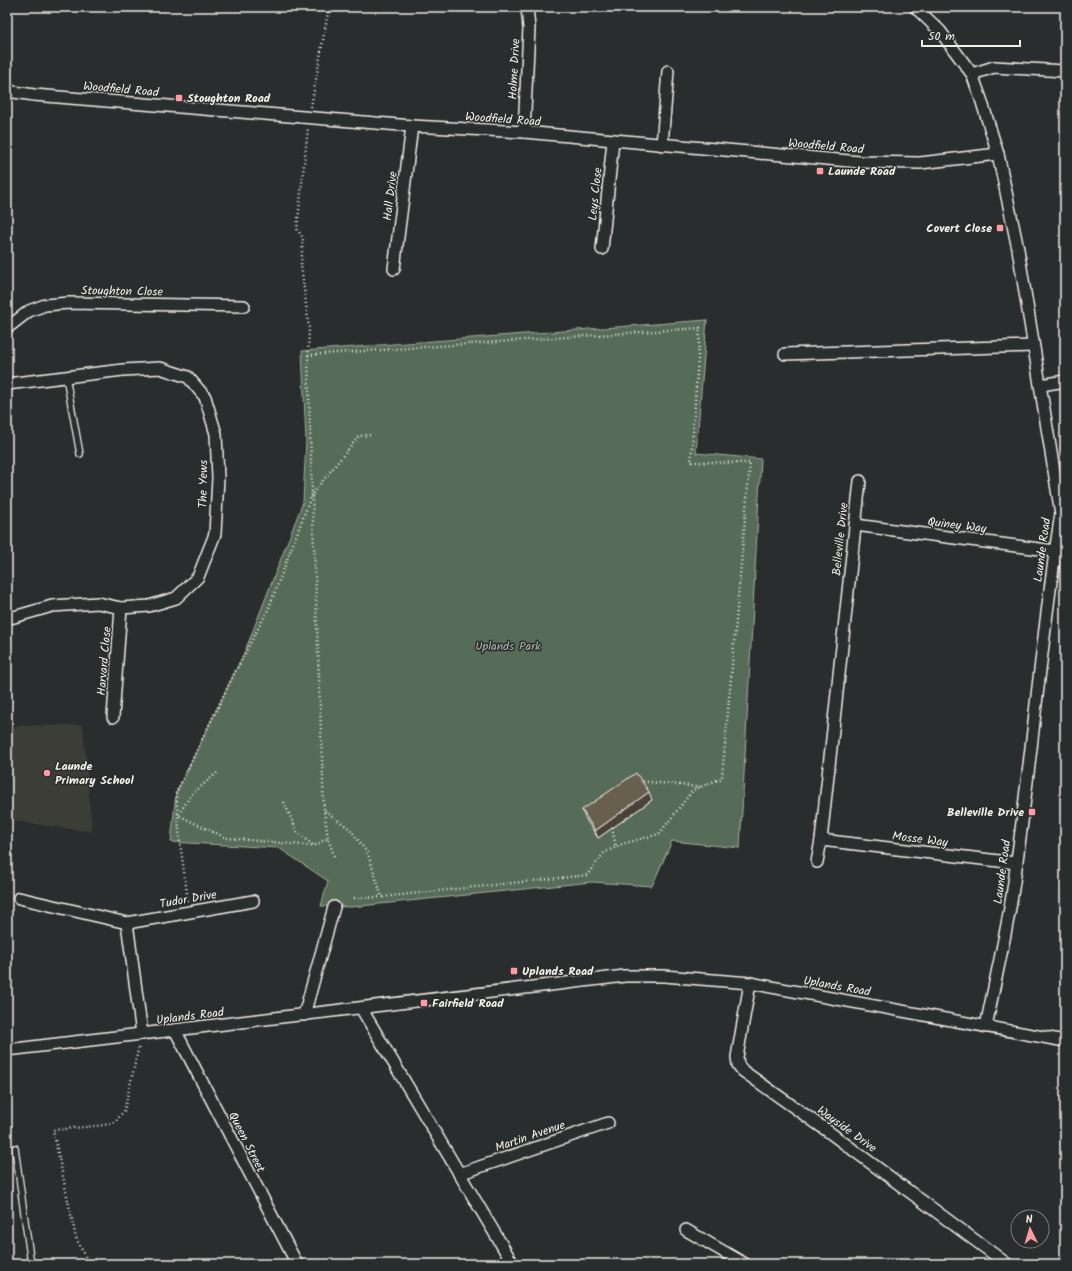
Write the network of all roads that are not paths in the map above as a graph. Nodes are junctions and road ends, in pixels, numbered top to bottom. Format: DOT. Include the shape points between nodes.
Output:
graph roads {
  1 [pos="527,7"];
  2 [pos="916,7"];
  3 [pos="668,71"];
  4 [pos="1065,71"];
  5 [pos="972,74"];
  6 [pos="7,91"];
  7 [pos="412,126"];
  8 [pos="524,132"];
  9 [pos="613,141"];
  10 [pos="662,144"];
  11 [pos="998,154"];
  12 [pos="602,249"];
  13 [pos="394,269"];
  14 [pos="244,306"];
  15 [pos="7,328"];
  16 [pos="1033,346"];
  17 [pos="785,354"];
  18 [pos="66,377"];
  19 [pos="1065,381"];
  20 [pos="7,384"];
  21 [pos="1040,385"];
  22 [pos="80,454"];
  23 [pos="860,481"];
  24 [pos="855,525"];
  25 [pos="1055,551"];
  26 [pos="121,608"];
  27 [pos="7,619"];
  28 [pos="112,717"];
  29 [pos="821,840"];
  30 [pos="817,862"];
  31 [pos="1016,864"];
  32 [pos="19,898"];
  33 [pos="253,901"];
  34 [pos="334,906"];
  35 [pos="128,923"];
  36 [pos="750,983"];
  37 [pos="361,1008"];
  38 [pos="304,1015"];
  39 [pos="986,1027"];
  40 [pos="175,1030"];
  41 [pos="142,1034"];
  42 [pos="1065,1041"];
  43 [pos="7,1050"];
  44 [pos="608,1123"];
  45 [pos="15,1148"];
  46 [pos="459,1174"];
  47 [pos="686,1230"];
  48 [pos="32,1264"];
  49 [pos="297,1264"];
  50 [pos="513,1264"];
  51 [pos="745,1264"];
  52 [pos="1007,1264"];
  1 -- 8 [label="street, Holme Drive" via="529,28"];
  2 -- 5 [label="street, Launde Road" via="940,31"];
  3 -- 10 [label="street"];
  4 -- 5 [label="street" via="994,67"];
  5 -- 11 [label="street, Launde Road"];
  6 -- 7 [label="street, Woodfield Road"];
  7 -- 8 [label="street, Woodfield Road"];
  7 -- 13 [label="street, Hall Drive"];
  8 -- 9 [label="street, Woodfield Road"];
  9 -- 10 [label="street, Woodfield Road"];
  9 -- 12 [label="street, Leys Close"];
  10 -- 11 [label="street, Woodfield Road" via="860,162 920,163"];
  11 -- 16 [label="street, Launde Road" via="1018,249"];
  14 -- 15 [label="street, Stoughton Close" via="45,304 30,311"];
  16 -- 17 [label="street"];
  16 -- 21 [label="street, Launde Road"];
  18 -- 20 [label="street, The Yews"];
  18 -- 22 [label="lane"];
  18 -- 26 [label="street, The Yews" via="160,368 188,377 205,397 216,434 218,478 215,534 198,576 176,598 149,606"];
  19 -- 21 [label="street"];
  21 -- 25 [label="street, Launde Road" via="1061,514"];
  23 -- 24 [label="street, Belleville Drive"];
  24 -- 25 [label="street, Quiney Way"];
  24 -- 29 [label="street, Belleville Drive"];
  25 -- 31 [label="street, Launde Road"];
  26 -- 27 [label="street, The Yews" via="98,603 52,606"];
  26 -- 28 [label="street, Harvard Close"];
  29 -- 30 [label="street, Belleville Drive"];
  29 -- 31 [label="street, Mosse Way"];
  31 -- 39 [label="street, Launde Road"];
  32 -- 35 [label="street, Tudor Drive"];
  33 -- 35 [label="street, Tudor Drive"];
  34 -- 38 [label="street"];
  35 -- 41 [label="street"];
  36 -- 37 [label="street, Uplands Road" via="664,976 625,976"];
  36 -- 39 [label="street, Uplands Road"];
  36 -- 52 [label="street, Wayside Drive" via="737,1057 738,1065 743,1071"];
  37 -- 38 [label="street, Uplands Road"];
  37 -- 46 [label="street"];
  38 -- 40 [label="street, Uplands Road"];
  39 -- 42 [label="street, Uplands Road"];
  40 -- 41 [label="street, Uplands Road"];
  40 -- 49 [label="street, Queen Street"];
  41 -- 43 [label="street, Uplands Road"];
  44 -- 46 [label="street, Martin Avenue"];
  45 -- 48 [label="lane"];
  46 -- 50 [label="street"];
  47 -- 51 [label="street"];
}
